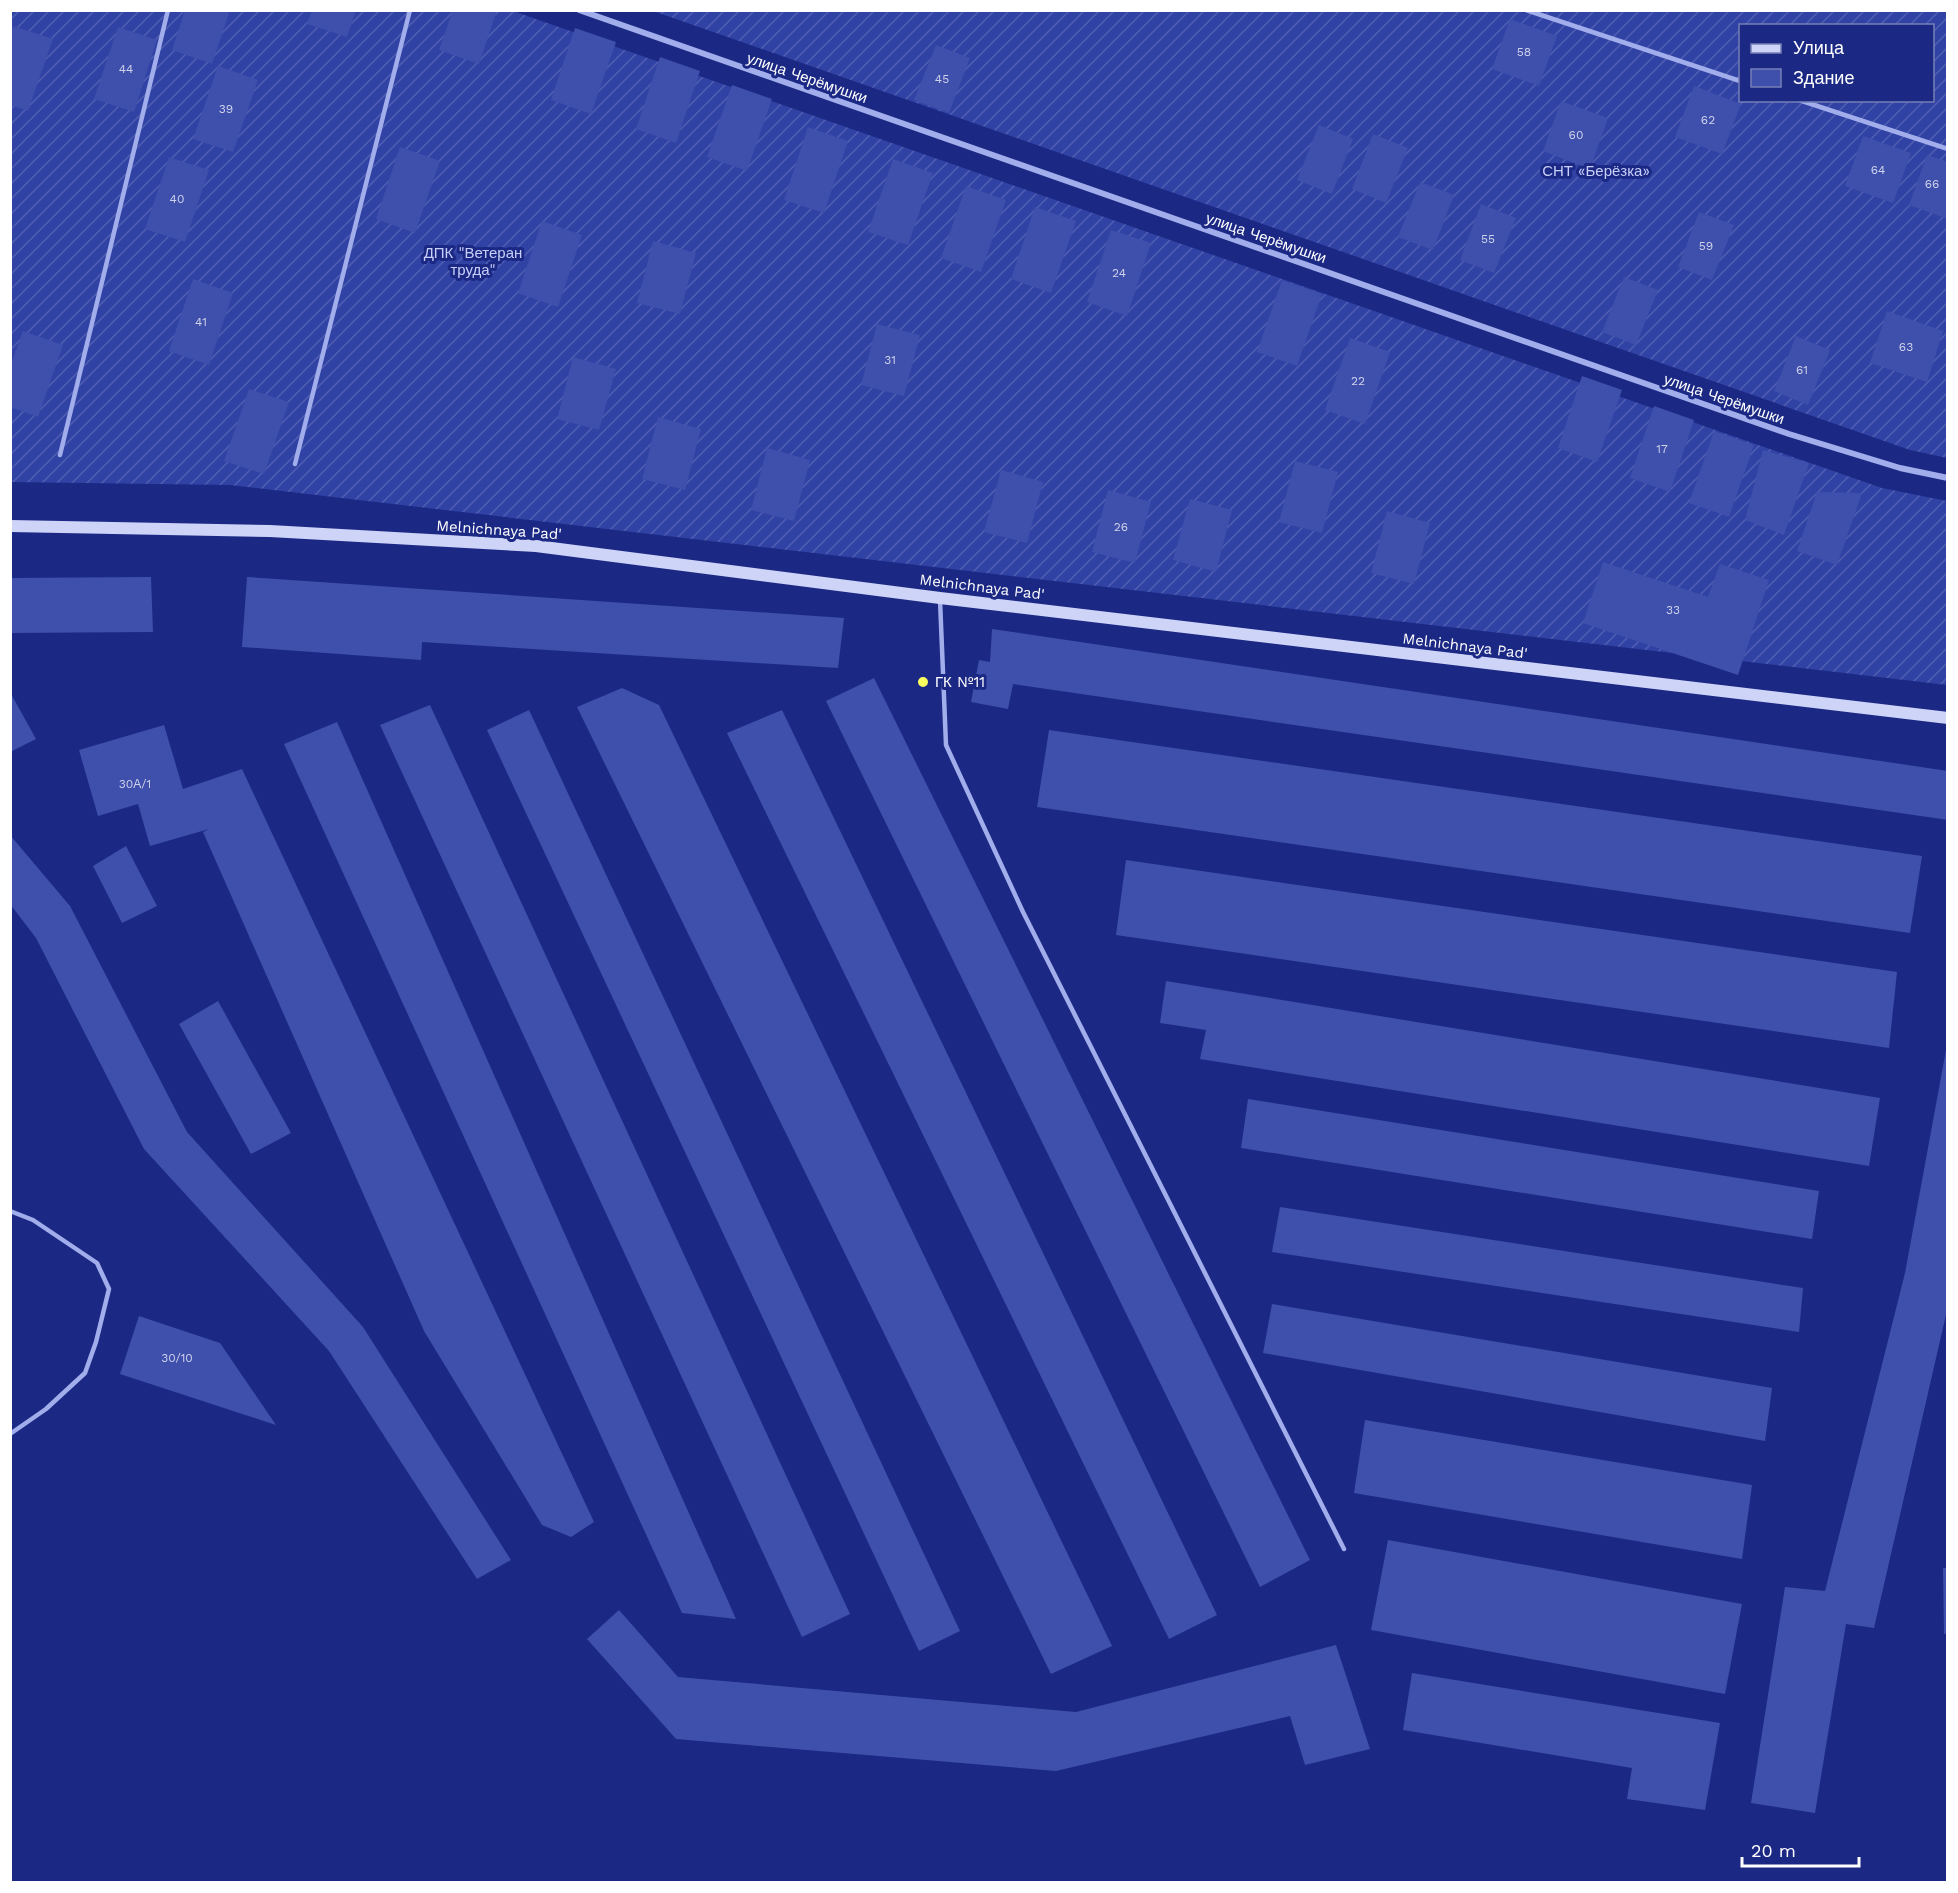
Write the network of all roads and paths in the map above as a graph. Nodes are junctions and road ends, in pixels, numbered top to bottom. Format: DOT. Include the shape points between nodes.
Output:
graph roads {
  1 [pos="168,10"];
  2 [pos="410,10"];
  3 [pos="579,10"];
  4 [pos="1526,10"];
  5 [pos="1739,81"];
  6 [pos="1805,102"];
  7 [pos="1947,149"];
  8 [pos="60,455"];
  9 [pos="295,464"];
  10 [pos="1947,478"];
  11 [pos="10,526"];
  12 [pos="940,598"];
  13 [pos="1947,718"];
  14 [pos="10,1211"];
  15 [pos="10,1434"];
  16 [pos="1344,1549"];
  1 -- 8 [label="lane"];
  2 -- 9 [label="lane"];
  3 -- 10 [label="street, улица Черёмушки" via="1790,434 1900,468"];
  4 -- 5 [label="lane"];
  6 -- 7 [label="lane"];
  11 -- 12 [label="street, Melnichnaya Pad'" via="270,531 536,546"];
  12 -- 13 [label="street, Melnichnaya Pad'"];
  12 -- 16 [label="lane" via="946,745 1028,922"];
  14 -- 15 [label="lane" via="33,1220 97,1263 109,1289 85,1373 46,1409"];
}
